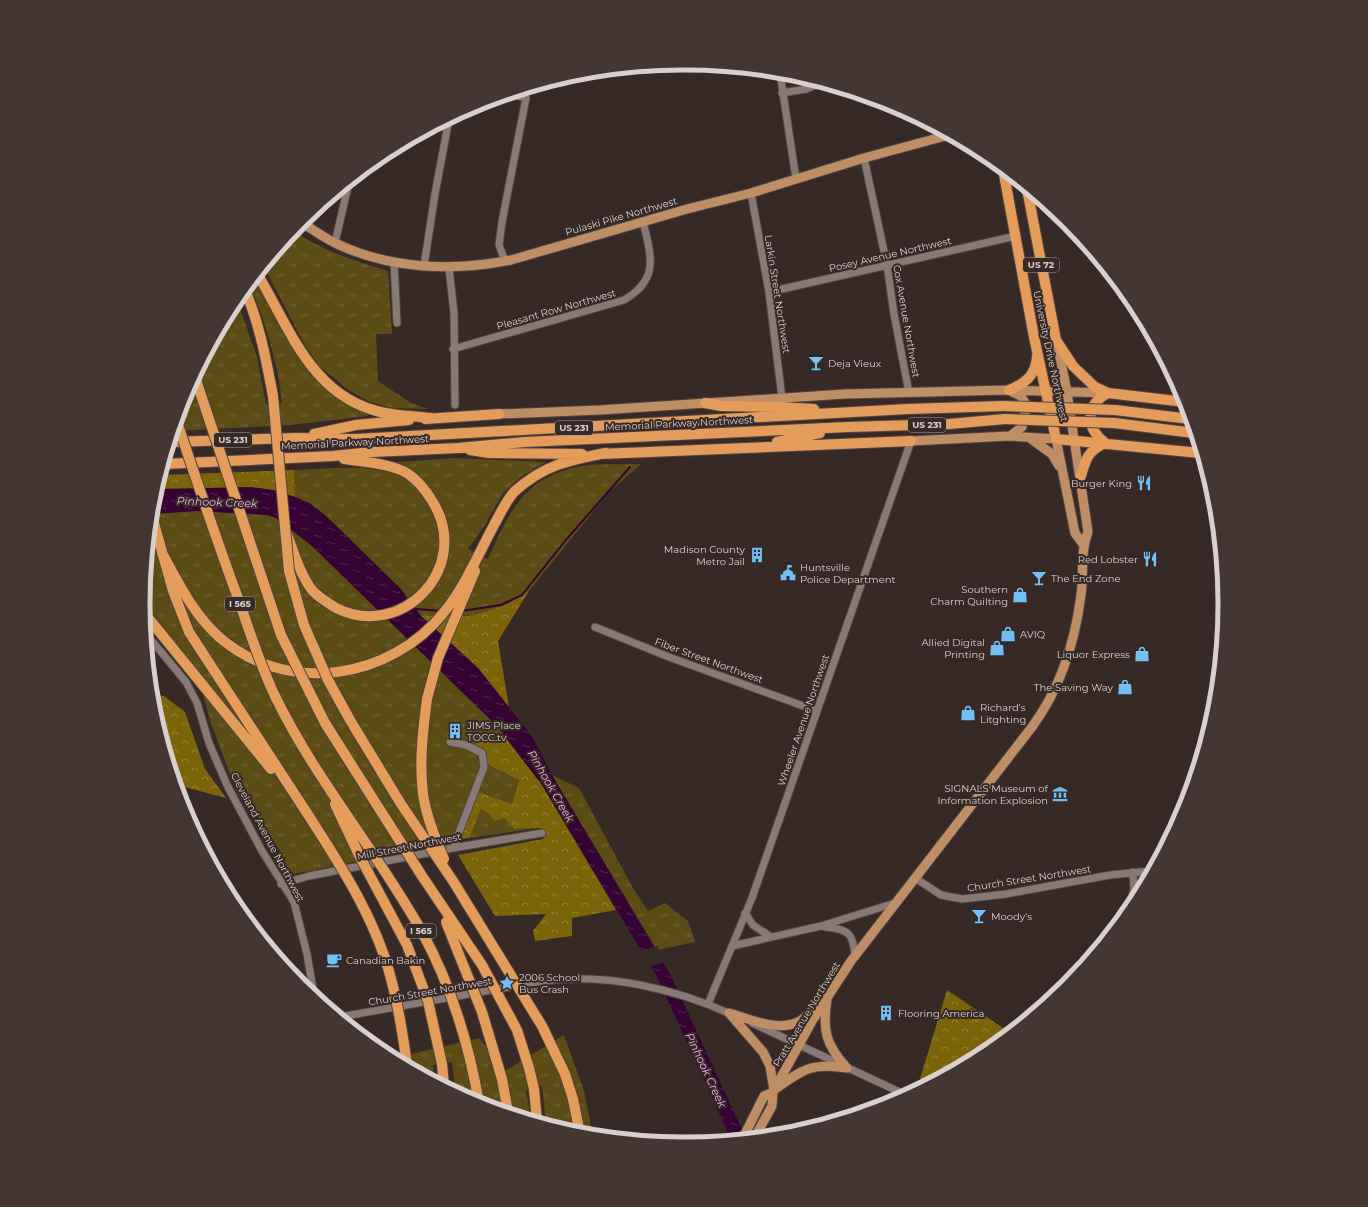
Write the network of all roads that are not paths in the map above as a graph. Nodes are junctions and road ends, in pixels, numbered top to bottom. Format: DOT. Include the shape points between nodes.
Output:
graph roads {
  1 [pos="781,79"];
  2 [pos="813,86"];
  3 [pos="782,93"];
  4 [pos="519,96"];
  5 [pos="448,125"];
  6 [pos="943,137"];
  7 [pos="864,158"];
  8 [pos="1005,177"];
  9 [pos="796,179"];
  10 [pos="348,189"];
  11 [pos="751,193"];
  12 [pos="1028,196"];
  13 [pos="643,221"];
  14 [pos="307,226"];
  15 [pos="1016,236"];
  16 [pos="335,243"];
  17 [pos="505,261"];
  18 [pos="394,262"];
  19 [pos="887,265"];
  20 [pos="424,266"];
  21 [pos="449,268"];
  22 [pos="261,280"];
  23 [pos="769,292"];
  24 [pos="248,297"];
  25 [pos="243,303"];
  26 [pos="397,323"];
  27 [pos="1056,340"];
  28 [pos="262,342"];
  29 [pos="454,349"];
  30 [pos="1037,350"];
  31 [pos="198,385"];
  32 [pos="1009,390"];
  33 [pos="1047,391"];
  34 [pos="1067,392"];
  35 [pos="909,393"];
  36 [pos="1108,393"];
  37 [pos="782,398"];
  38 [pos="1178,401"];
  39 [pos="705,403"];
  40 [pos="455,405"];
  41 [pos="852,412"];
  42 [pos="499,414"];
  43 [pos="431,418"];
  44 [pos="1184,419"];
  45 [pos="848,427"];
  46 [pos="180,430"];
  47 [pos="1189,432"];
  48 [pos="1009,436"];
  49 [pos="1029,437"];
  50 [pos="296,438"];
  51 [pos="1056,439"];
  52 [pos="911,441"];
  53 [pos="1075,441"];
  54 [pos="176,442"];
  55 [pos="1105,443"];
  56 [pos="458,448"];
  57 [pos="749,448"];
  58 [pos="1195,452"];
  59 [pos="606,454"];
  60 [pos="333,456"];
  61 [pos="169,464"];
  62 [pos="1063,472"];
  63 [pos="1081,476"];
  64 [pos="284,525"];
  65 [pos="156,530"];
  66 [pos="1083,544"];
  67 [pos="162,553"];
  68 [pos="480,553"];
  69 [pos="151,621"];
  70 [pos="594,627"];
  71 [pos="152,642"];
  72 [pos="817,711"];
  73 [pos="450,742"];
  74 [pos="322,777"];
  75 [pos="305,810"];
  76 [pos="542,833"];
  77 [pos="453,848"];
  78 [pos="1145,871"];
  79 [pos="1133,872"];
  80 [pos="422,876"];
  81 [pos="915,878"];
  82 [pos="453,881"];
  83 [pos="281,884"];
  84 [pos="1134,890"];
  85 [pos="895,903"];
  86 [pos="745,914"];
  87 [pos="821,926"];
  88 [pos="771,937"];
  89 [pos="732,946"];
  90 [pos="855,955"];
  91 [pos="313,986"];
  92 [pos="828,995"];
  93 [pos="708,1004"];
  94 [pos="729,1013"];
  95 [pos="346,1016"];
  96 [pos="798,1045"];
  97 [pos="406,1059"];
  98 [pos="847,1068"];
  99 [pos="443,1080"];
  100 [pos="774,1091"];
  101 [pos="898,1091"];
  102 [pos="477,1095"];
  103 [pos="507,1107"];
  104 [pos="537,1116"];
  105 [pos="578,1127"];
  106 [pos="758,1131"];
  107 [pos="745,1133"];
  1 -- 3 [label="street"];
  2 -- 3 [label="street"];
  3 -- 9 [label="street"];
  4 -- 17 [label="street" via="526,98 499,245"];
  5 -- 20 [label="street"];
  6 -- 7 [label="main road, Pulaski Pike Northwest"];
  7 -- 9 [label="main road, Pulaski Pike Northwest"];
  7 -- 19 [label="street, Cox Avenue Northwest"];
  8 -- 15 [label="highway, University Drive Northwest / US 72"];
  9 -- 11 [label="main road, Pulaski Pike Northwest"];
  10 -- 16 [label="street"];
  11 -- 13 [label="main road, Pulaski Pike Northwest"];
  11 -- 23 [label="street, Larkin Street Northwest"];
  12 -- 27 [label="highway, University Drive Northwest / US 72"];
  13 -- 17 [label="main road, Pulaski Pike Northwest"];
  13 -- 29 [label="street, Pleasant Row Northwest" via="650,253 650,269 646,281 635,293 624,300"];
  14 -- 16 [label="main road, Pulaski Pike Northwest"];
  15 -- 19 [label="street, Posey Avenue Northwest"];
  15 -- 30 [label="highway, University Drive Northwest / US 72"];
  16 -- 18 [label="main road, Pulaski Pike Northwest"];
  17 -- 21 [label="main road, Pulaski Pike Northwest" via="483,266"];
  18 -- 20 [label="main road, Pulaski Pike Northwest"];
  18 -- 26 [label="street"];
  19 -- 23 [label="street, Posey Avenue Northwest"];
  19 -- 35 [label="street, Cox Avenue Northwest"];
  20 -- 21 [label="main road, Pulaski Pike Northwest"];
  21 -- 29 [label="street" via="454,313"];
  22 -- 43 [label="highway" via="304,356 315,372 335,391 384,413"];
  23 -- 37 [label="street, Larkin Street Northwest"];
  24 -- 28 [label="highway"];
  25 -- 28 [label="highway"];
  27 -- 34 [label="main road, University Drive Northwest / US 72"];
  27 -- 36 [label="highway, US 72" via="1073,366 1096,387"];
  28 -- 64 [label="highway, bridge" via="273,396"];
  29 -- 40 [label="street"];
  30 -- 32 [label="highway" via="1035,367 1029,379"];
  30 -- 33 [label="highway, University Drive Northwest / US 72"];
  31 -- 80 [label="highway, I 565, bridge" via="281,635 325,723"];
  32 -- 33 [label="main road"];
  32 -- 35 [label="main road"];
  32 -- 48 [label="main road" via="1021,396 1025,403 1025,416 1022,428"];
  33 -- 34 [label="main road"];
  33 -- 51 [label="highway, University Drive Northwest / US 72"];
  34 -- 36 [label="main road"];
  34 -- 53 [label="main road, University Drive Northwest / US 72"];
  35 -- 37 [label="main road"];
  36 -- 38 [label="highway, US 72"];
  36 -- 55 [label="highway" via="1094,403 1091,418 1097,436"];
  37 -- 39 [label="main road"];
  39 -- 41 [label="highway" via="721,406"];
  39 -- 42 [label="main road"];
  41 -- 44 [label="highway, Memorial Parkway Northwest / US 231, bridge" via="1004,406 1115,410"];
  41 -- 50 [label="highway, Memorial Parkway Northwest / US 231" via="356,439"];
  42 -- 43 [label="highway"];
  43 -- 50 [label="highway" via="356,426"];
  45 -- 47 [label="highway, Memorial Parkway Northwest / US 231, bridge" via="948,424 1005,419 1114,423"];
  45 -- 56 [label="highway, Memorial Parkway Northwest / US 231" via="525,442"];
  45 -- 57 [label="highway"];
  46 -- 74 [label="highway, I 565, bridge" via="216,538 275,695"];
  48 -- 49 [label="main road"];
  48 -- 52 [label="main road"];
  49 -- 51 [label="main road"];
  49 -- 62 [label="main road" via="1052,454"];
  50 -- 54 [label="highway, Memorial Parkway Northwest / US 231"];
  51 -- 53 [label="highway"];
  51 -- 62 [label="main road, University Drive Northwest"];
  52 -- 57 [label="highway"];
  52 -- 72 [label="street, Wheeler Avenue Northwest"];
  53 -- 55 [label="highway"];
  53 -- 63 [label="main road, University Drive Northwest"];
  55 -- 58 [label="highway"];
  55 -- 63 [label="highway" via="1094,448 1087,457"];
  56 -- 59 [label="highway" via="496,453"];
  56 -- 60 [label="highway, Memorial Parkway Northwest / US 231"];
  57 -- 59 [label="highway"];
  59 -- 68 [label="highway" via="572,460 546,469 514,492"];
  60 -- 61 [label="highway, Memorial Parkway Northwest / US 231"];
  60 -- 64 [label="highway, bridge" via="383,465 404,472 421,486 440,515 444,532 445,548 435,578 425,592 402,608 385,614 366,615 339,609 312,589 299,566"];
  62 -- 66 [label="main road, University Drive Northwest" via="1075,533"];
  63 -- 66 [label="main road, University Drive Northwest" via="1088,532"];
  64 -- 82 [label="highway, bridge" via="289,571 304,625 328,680 401,804"];
  65 -- 67 [label="highway"];
  66 -- 81 [label="main road, University Drive Northwest" via="1081,596 1072,642 1048,701 1025,737"];
  67 -- 68 [label="highway, bridge" via="194,608 225,642 265,664 289,671 314,674 364,668 409,646 428,630 452,602"];
  67 -- 75 [label="highway" via="189,632"];
  68 -- 82 [label="highway, bridge" via="438,658 427,699 421,744 423,795 433,833"];
  69 -- 75 [label="highway"];
  70 -- 72 [label="street, Fiber Street Northwest"];
  71 -- 83 [label="street, Cleveland Avenue Northwest" via="186,682 197,703 209,743 227,785"];
  72 -- 86 [label="street, Wheeler Avenue Northwest"];
  73 -- 77 [label="street" via="466,745 482,753 484,766"];
  74 -- 99 [label="highway, bridge" via="360,857 407,945 428,1001"];
  74 -- 102 [label="highway, I 565, bridge" via="368,844 423,933 448,989 471,1060"];
  75 -- 97 [label="highway, bridge" via="358,896 376,937 390,974"];
  76 -- 77 [label="street, Mill Street Northwest"];
  77 -- 83 [label="street, Mill Street Northwest" via="309,876"];
  78 -- 79 [label="street, Church Street Northwest"];
  79 -- 81 [label="street, Church Street Northwest" via="962,899 941,895"];
  79 -- 84 [label="street"];
  80 -- 103 [label="highway, I 565, bridge" via="451,933 482,1012 502,1079"];
  80 -- 104 [label="highway, bridge" via="482,966 517,1030 534,1089"];
  81 -- 85 [label="main road, University Drive Northwest"];
  82 -- 105 [label="highway, bridge" via="542,1026 565,1074"];
  83 -- 91 [label="street, Cleveland Avenue Northwest" via="294,902"];
  85 -- 87 [label="street"];
  85 -- 90 [label="main road, Pratt Avenue Northwest"];
  86 -- 88 [label="street" via="753,926"];
  86 -- 89 [label="street, Wheeler Avenue Northwest"];
  87 -- 88 [label="street"];
  87 -- 90 [label="street" via="849,934"];
  88 -- 89 [label="street"];
  89 -- 93 [label="street, Wheeler Avenue Northwest"];
  90 -- 92 [label="main road, Pratt Avenue Northwest"];
  92 -- 94 [label="main road" via="806,1017 792,1024 774,1025"];
  92 -- 96 [label="main road, Pratt Avenue Northwest"];
  92 -- 98 [label="main road" via="825,1022 829,1044"];
  93 -- 94 [label="street, Church Street Northwest"];
  93 -- 95 [label="street, Church Street Northwest" via="628,983 594,978 542,981"];
  94 -- 96 [label="street, Church Street Northwest"];
  94 -- 100 [label="main road" via="763,1052 770,1066"];
  96 -- 98 [label="street, Church Street Northwest"];
  96 -- 100 [label="main road, Pratt Avenue Northwest"];
  98 -- 100 [label="main road" via="820,1065 810,1068 797,1073"];
  98 -- 101 [label="street, Church Street Northwest"];
  100 -- 106 [label="main road" via="772,1106"];
  100 -- 107 [label="main road, Pratt Avenue Northwest" via="764,1096"];
}
